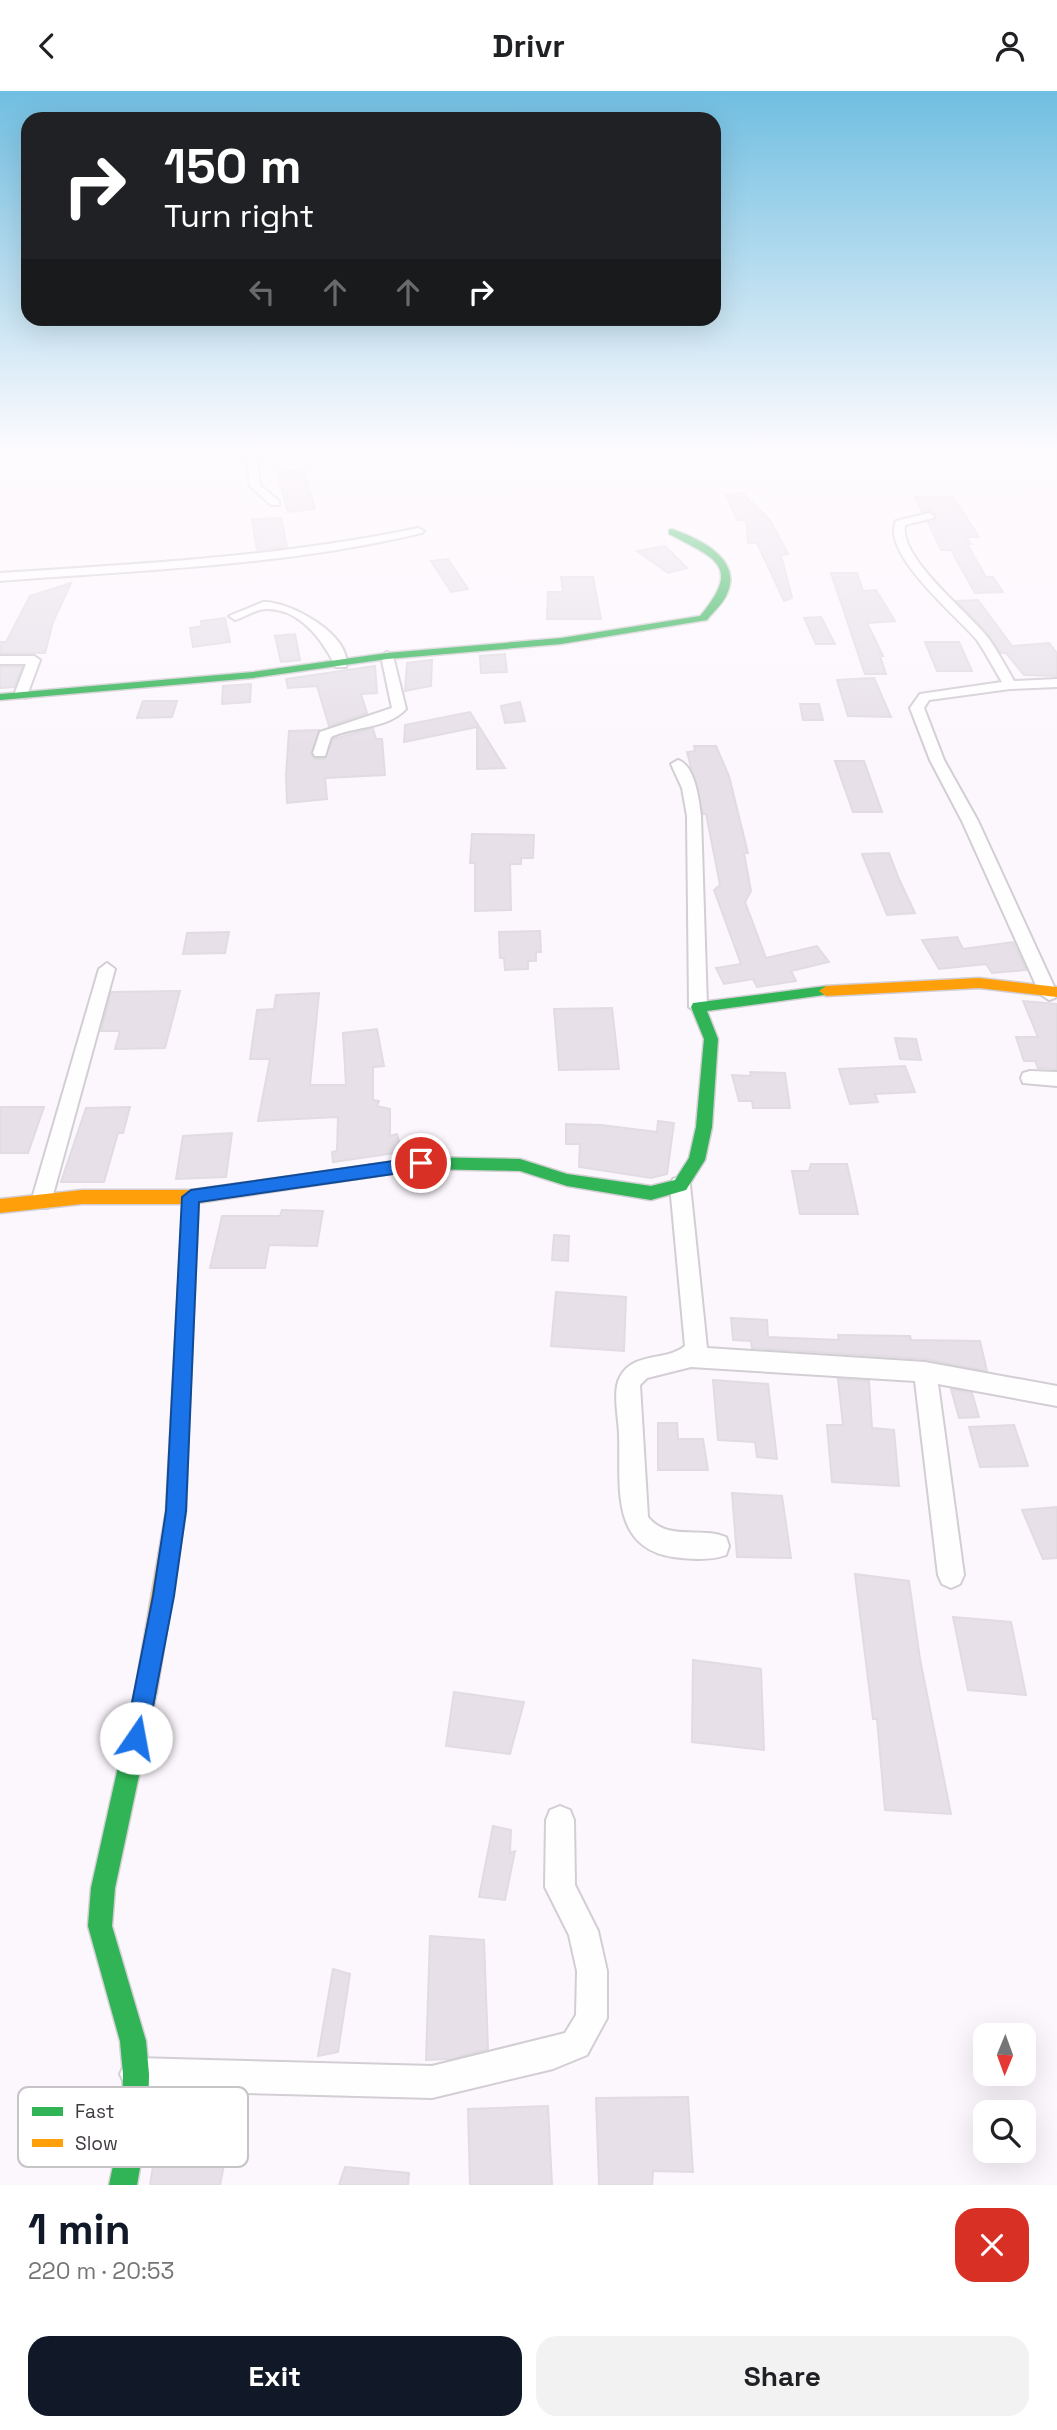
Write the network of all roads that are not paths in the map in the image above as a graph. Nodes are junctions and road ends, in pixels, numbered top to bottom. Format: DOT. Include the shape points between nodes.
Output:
graph roads {
  1 [pos="301,551"];
  2 [pos="708,551"];
  3 [pos="905,551"];
  4 [pos="0,577"];
  5 [pos="234,616"];
  6 [pos="387,656"];
  7 [pos="0,660"];
  8 [pos="341,664"];
  9 [pos="1057,683"];
  10 [pos="1010,685"];
  11 [pos="21,695"];
  12 [pos="0,697"];
  13 [pos="320,753"];
  14 [pos="678,764"];
  15 [pos="107,969"];
  16 [pos="1053,993"];
  17 [pos="698,1007"];
  18 [pos="1030,1078"];
  19 [pos="1057,1079"];
  20 [pos="680,1185"];
  21 [pos="191,1197"];
  22 [pos="41,1202"];
  23 [pos="0,1206"];
  24 [pos="691,1357"];
  25 [pos="925,1372"];
  26 [pos="1057,1396"];
  27 [pos="717,1546"];
  28 [pos="951,1575"];
  29 [pos="560,1820"];
  30 [pos="136,2074"];
  31 [pos="136,2087"];
  32 [pos="126,2167"];
  33 [pos="123,2185"];
  1 -- 4 [label="street" via="224,561"];
  2 -- 6 [label="street" via="729,569 728,584 717,606 703,618 561,641"];
  3 -- 10 [label="street" via="983,640"];
  5 -- 8 [label="street" via="271,606 289,614 320,629 339,650"];
  6 -- 8 [label="street"];
  6 -- 13 [label="street" via="399,709 391,715 337,727 325,735"];
  7 -- 11 [label="street" via="34,660"];
  8 -- 11 [label="street"];
  9 -- 10 [label="street"];
  10 -- 16 [label="street" via="925,697 917,708 937,760"];
  11 -- 12 [label="street"];
  14 -- 17 [label="street" via="689,788 694,817"];
  15 -- 22 [label="street"];
  16 -- 17 [label="street" via="979,983 838,990"];
  17 -- 20 [label="street" via="711,1039 704,1127 697,1160"];
  18 -- 19 [label="street"];
  20 -- 21 [label="street" via="651,1192 567,1180 520,1165 421,1163"];
  20 -- 24 [label="street" via="696,1331"];
  21 -- 22 [label="street"];
  21 -- 30 [label="street" via="174,1524 153,1659 103,1888 100,1926 133,2041"];
  22 -- 23 [label="street"];
  24 -- 25 [label="street"];
  24 -- 27 [label="street" via="640,1370 629,1382 634,1513 642,1532 659,1542"];
  25 -- 26 [label="street"];
  25 -- 28 [label="street"];
  29 -- 30 [label="street" via="560,1887 583,1931 592,1971 591,2018 576,2044 432,2082"];
  30 -- 31 [label="street"];
  32 -- 33 [label="street"];
}
